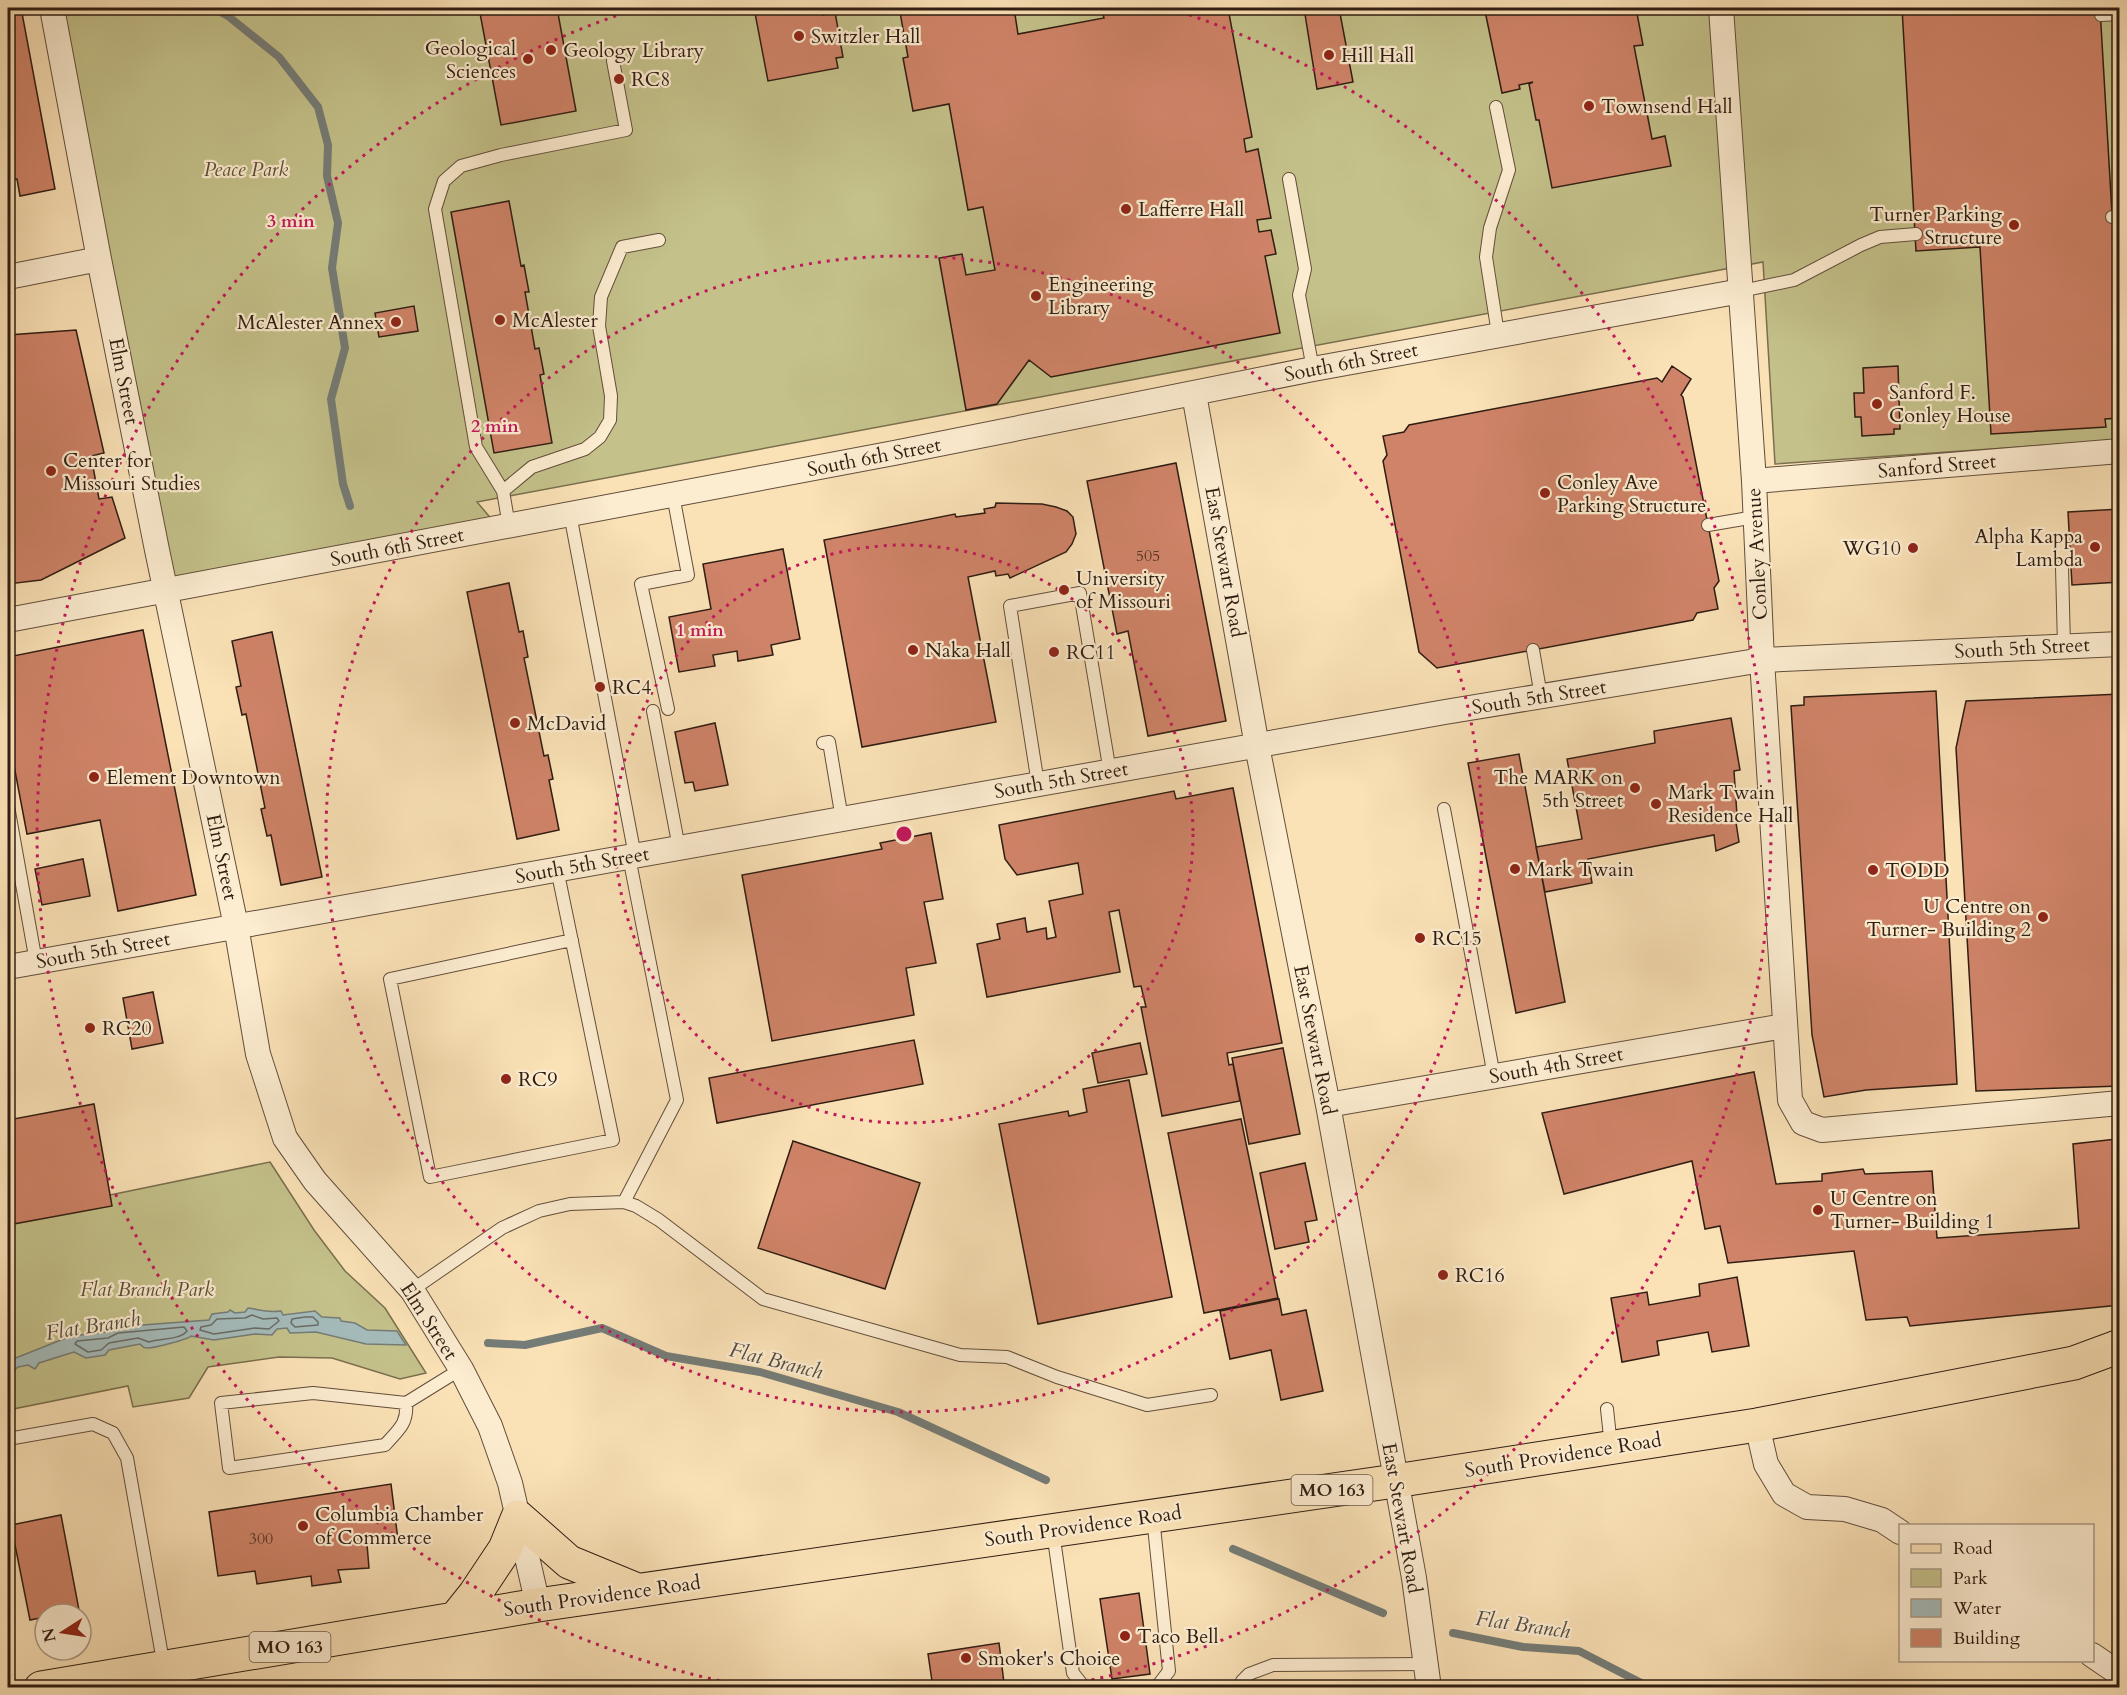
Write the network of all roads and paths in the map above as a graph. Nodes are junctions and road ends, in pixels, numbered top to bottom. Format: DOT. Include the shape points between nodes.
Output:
graph roads {
  1 [pos="52,8"];
  2 [pos="1721,8"];
  3 [pos="2120,14"];
  4 [pos="2101,15"];
  5 [pos="613,61"];
  6 [pos="1496,106"];
  7 [pos="1289,179"];
  8 [pos="1916,234"];
  9 [pos="659,240"];
  10 [pos="99,259"];
  11 [pos="8,277"];
  12 [pos="1741,291"];
  13 [pos="1498,334"];
  14 [pos="1312,369"];
  15 [pos="1194,394"];
  16 [pos="2120,452"];
  17 [pos="1754,481"];
  18 [pos="503,491"];
  19 [pos="673,495"];
  20 [pos="570,514"];
  21 [pos="1755,517"];
  22 [pos="1708,525"];
  23 [pos="509,526"];
  24 [pos="2062,567"];
  25 [pos="166,590"];
  26 [pos="8,620"];
  27 [pos="2120,644"];
  28 [pos="2064,646"];
  29 [pos="1533,650"];
  30 [pos="1762,660"];
  31 [pos="1541,696"];
  32 [pos="668,708"];
  33 [pos="653,711"];
  34 [pos="823,743"];
  35 [pos="1257,746"];
  36 [pos="1110,772"];
  37 [pos="1038,784"];
  38 [pos="8,806"];
  39 [pos="1444,809"];
  40 [pos="842,819"];
  41 [pos="679,848"];
  42 [pos="632,856"];
  43 [pos="557,869"];
  44 [pos="236,926"];
  45 [pos="572,940"];
  46 [pos="36,962"];
  47 [pos="8,967"];
  48 [pos="1784,1026"];
  49 [pos="1494,1076"];
  50 [pos="2120,1103"];
  51 [pos="1328,1105"];
  52 [pos="624,1202"];
  53 [pos="412,1290"];
  54 [pos="2120,1346"];
  55 [pos="461,1369"];
  56 [pos="1211,1395"];
  57 [pos="406,1403"];
  58 [pos="1607,1409"];
  59 [pos="1756,1425"];
  60 [pos="8,1439"];
  61 [pos="1612,1448"];
  62 [pos="1395,1481"];
  63 [pos="1153,1516"];
  64 [pos="518,1517"];
  65 [pos="1053,1531"];
  66 [pos="1899,1531"];
  67 [pos="638,1590"];
  68 [pos="538,1605"];
  69 [pos="455,1619"];
  70 [pos="2094,1656"];
  71 [pos="1426,1664"];
  72 [pos="164,1668"];
  73 [pos="2120,1674"];
  74 [pos="42,1688"];
  75 [pos="1085,1688"];
  76 [pos="1156,1688"];
  77 [pos="1242,1688"];
  78 [pos="1429,1688"];
  1 -- 10 [label="street, Elm Street"];
  2 -- 12 [label="street, Conley Avenue"];
  3 -- 4 [label="lane"];
  5 -- 18 [label="lane" via="626,130 501,154 461,166 444,181 435,209 476,447"];
  6 -- 13 [label="lane" via="1509,170 1490,228 1486,257"];
  7 -- 14 [label="lane" via="1305,269 1299,295"];
  8 -- 12 [label="lane" via="1880,237 1794,280"];
  9 -- 18 [label="lane" via="622,247 601,297 599,326 611,396 610,420 600,437 585,449 532,467"];
  10 -- 11 [label="street"];
  10 -- 25 [label="street, Elm Street"];
  12 -- 13 [label="street, South 6th Street"];
  12 -- 17 [label="street, Conley Avenue"];
  13 -- 14 [label="street, South 6th Street"];
  14 -- 15 [label="street, South 6th Street"];
  15 -- 19 [label="street, South 6th Street"];
  15 -- 35 [label="street, East Stewart Road"];
  16 -- 17 [label="street, Sanford Street"];
  17 -- 21 [label="street, Conley Avenue"];
  18 -- 23 [label="lane"];
  19 -- 20 [label="street, South 6th Street"];
  19 -- 32 [label="lane" via="688,575 641,584"];
  20 -- 23 [label="street, South 6th Street"];
  20 -- 42 [label="lane"];
  21 -- 22 [label="lane"];
  21 -- 30 [label="street, Conley Avenue"];
  23 -- 25 [label="street, South 6th Street"];
  24 -- 28 [label="lane"];
  25 -- 26 [label="street, South 6th Street"];
  25 -- 44 [label="street, Elm Street"];
  27 -- 28 [label="street, South 5th Street"];
  28 -- 30 [label="street, South 5th Street"];
  29 -- 31 [label="lane"];
  30 -- 31 [label="street, South 5th Street"];
  30 -- 48 [label="street, Conley Avenue"];
  31 -- 35 [label="street, South 5th Street"];
  33 -- 41 [label="lane"];
  34 -- 40 [label="lane" via="829,742"];
  35 -- 36 [label="street, South 5th Street"];
  35 -- 51 [label="street, East Stewart Road"];
  36 -- 37 [label="street, South 5th Street"];
  36 -- 37 [label="lane" via="1080,593 1010,606"];
  37 -- 40 [label="street, South 5th Street"];
  38 -- 46 [label="lane"];
  39 -- 49 [label="lane"];
  40 -- 41 [label="street, South 5th Street"];
  41 -- 42 [label="street, South 5th Street"];
  42 -- 43 [label="street, South 5th Street"];
  42 -- 52 [label="lane" via="677,1100"];
  43 -- 44 [label="street, South 5th Street"];
  43 -- 45 [label="lane"];
  44 -- 46 [label="street, South 5th Street"];
  44 -- 53 [label="street, Elm Street" via="258,1054 285,1138 315,1181"];
  45 -- 45 [label="lane" via="613,1140 430,1177 390,980"];
  46 -- 47 [label="street, South 5th Street"];
  48 -- 49 [label="street, South 4th Street"];
  48 -- 50 [label="street, Conley Avenue" via="1790,1100 1803,1123 1822,1130"];
  49 -- 51 [label="street, South 4th Street"];
  51 -- 62 [label="street, East Stewart Road"];
  52 -- 53 [label="lane" via="570,1204 539,1211 502,1228"];
  52 -- 56 [label="lane" via="659,1220 763,1299 960,1355 1007,1358 1147,1405"];
  53 -- 55 [label="street, Elm Street"];
  54 -- 59 [label="main road, South Providence Road / MO 163" via="2074,1363"];
  55 -- 57 [label="lane"];
  55 -- 64 [label="street, Elm Street" via="490,1426"];
  57 -- 57 [label="lane" via="313,1393 221,1403 229,1468 385,1445 407,1416"];
  58 -- 61 [label="lane"];
  59 -- 61 [label="main road, South Providence Road / MO 163"];
  59 -- 66 [label="street" via="1766,1464 1784,1494 1807,1507 1845,1509 1882,1520"];
  60 -- 72 [label="lane" via="93,1424 113,1433 127,1458"];
  61 -- 62 [label="main road, South Providence Road / MO 163"];
  62 -- 63 [label="main road, South Providence Road / MO 163"];
  62 -- 71 [label="street, East Stewart Road"];
  63 -- 65 [label="main road, South Providence Road / MO 163"];
  63 -- 76 [label="lane" via="1169,1671"];
  64 -- 67 [label="main road" via="569,1562"];
  64 -- 68 [label="street, Elm Street"];
  64 -- 69 [label="main road" via="506,1549"];
  65 -- 67 [label="main road, South Providence Road / MO 163"];
  65 -- 75 [label="lane" via="1073,1673"];
  67 -- 68 [label="main road, South Providence Road / MO 163"];
  68 -- 69 [label="main road, South Providence Road / MO 163"];
  69 -- 72 [label="main road, South Providence Road / MO 163"];
  70 -- 73 [label="street"];
  71 -- 77 [label="lane" via="1273,1665 1249,1674 1242,1680"];
  71 -- 78 [label="street, East Stewart Road"];
  72 -- 74 [label="main road, South Providence Road / MO 163"];
}
